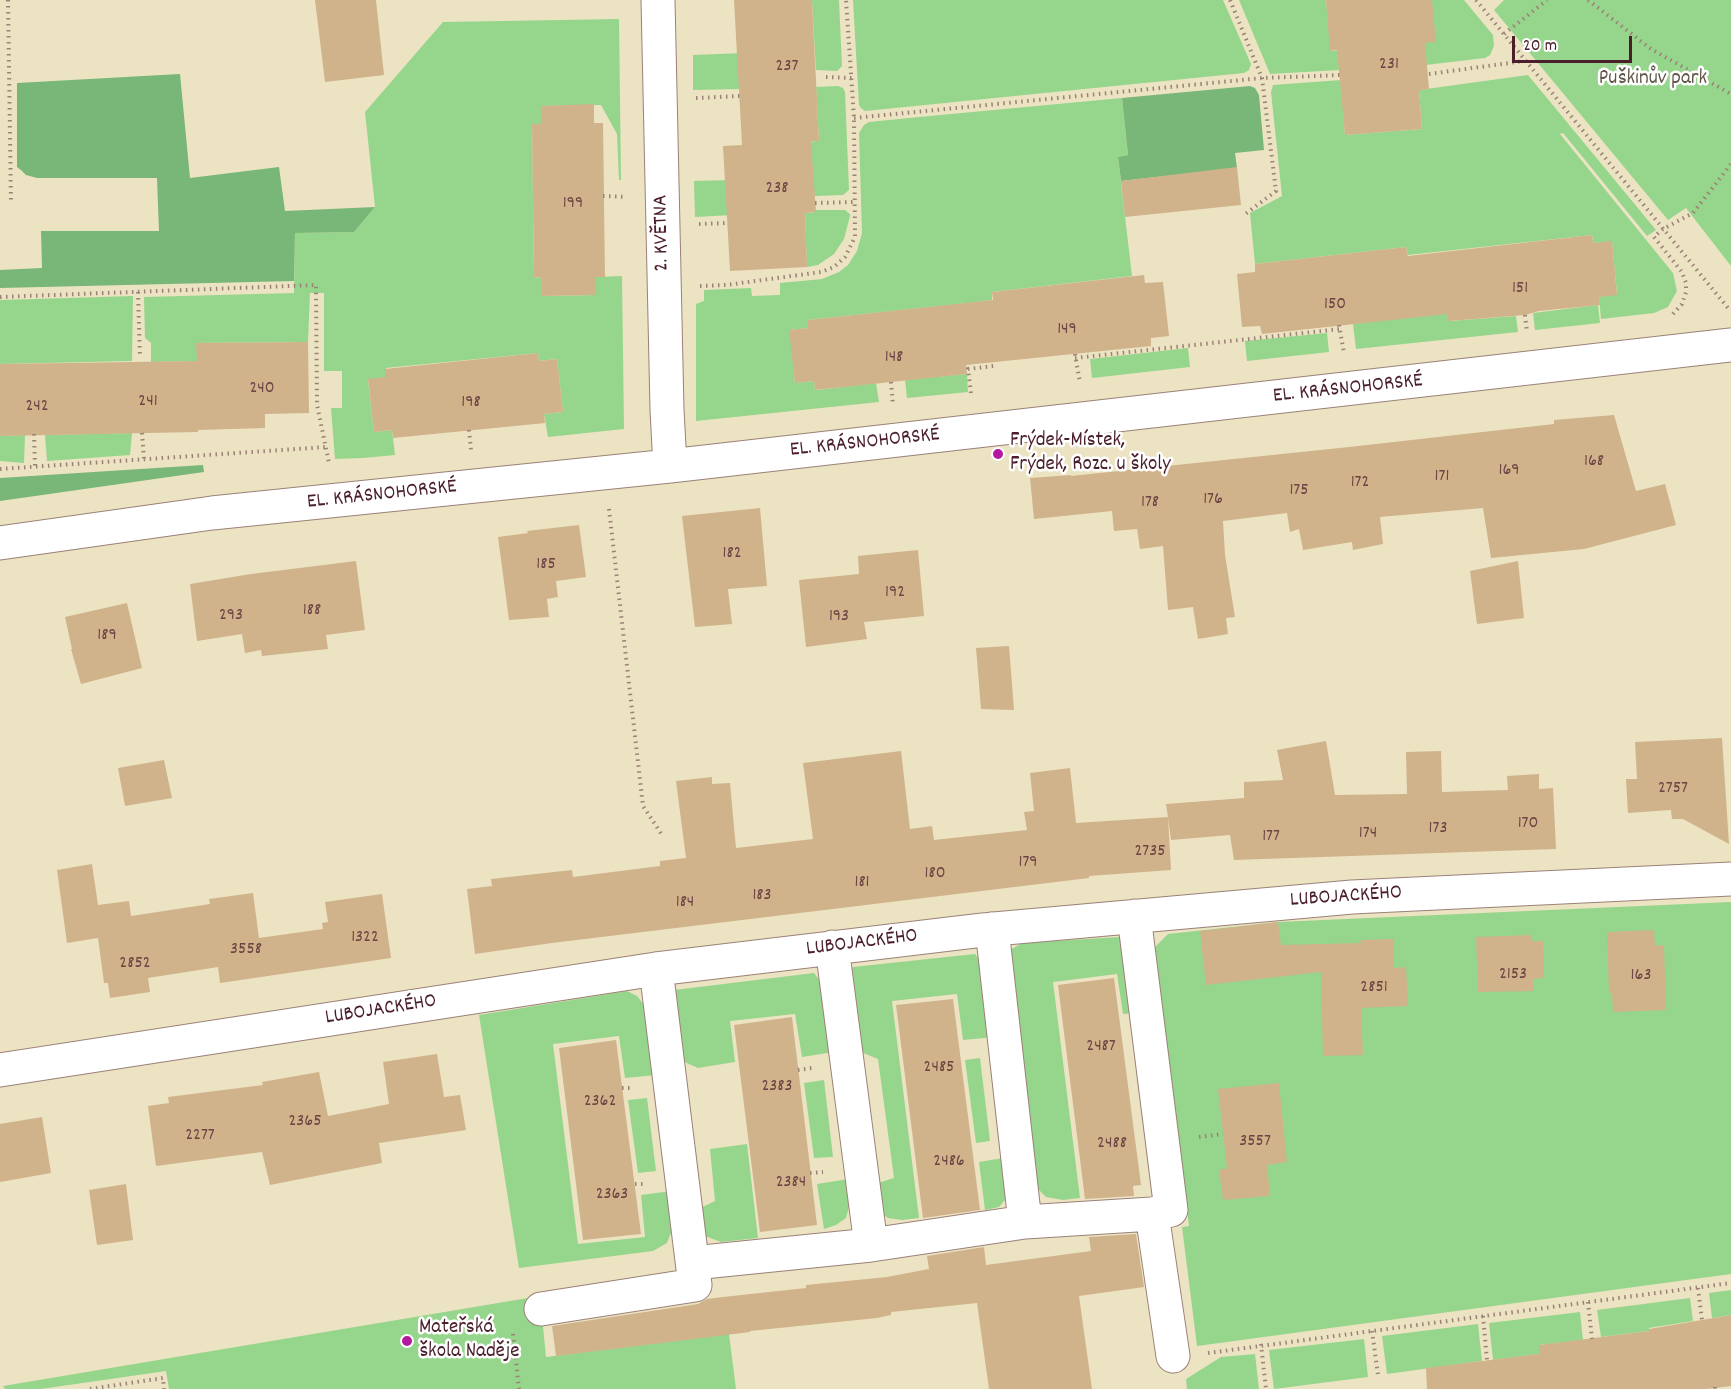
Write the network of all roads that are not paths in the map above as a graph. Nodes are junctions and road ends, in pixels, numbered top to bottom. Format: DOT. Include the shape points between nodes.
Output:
graph roads {
  1 [pos="658,0"];
  2 [pos="1731,345"];
  3 [pos="670,466"];
  4 [pos="0,543"];
  5 [pos="1731,879"];
  6 [pos="1134,916"];
  7 [pos="992,929"];
  8 [pos="832,947"];
  9 [pos="656,969"];
  10 [pos="0,1070"];
  11 [pos="1152,1214"];
  12 [pos="1025,1222"];
  13 [pos="871,1245"];
  14 [pos="693,1263"];
  15 [pos="541,1309"];
  16 [pos="1173,1356"];
  1 -- 3 [label="street, 2. KVĚTNA"];
  2 -- 3 [label="street, EL. KRÁSNOHORSKÉ"];
  3 -- 4 [label="street, EL. KRÁSNOHORSKÉ" via="212,513"];
  5 -- 6 [label="street, LUBOJACKÉHO" via="1352,897"];
  6 -- 7 [label="street, LUBOJACKÉHO"];
  6 -- 11 [label="street" via="1171,1210"];
  7 -- 8 [label="street, LUBOJACKÉHO"];
  7 -- 12 [label="street"];
  8 -- 9 [label="street, LUBOJACKÉHO"];
  8 -- 13 [label="street"];
  9 -- 10 [label="street, LUBOJACKÉHO"];
  9 -- 14 [label="street"];
  11 -- 12 [label="street"];
  11 -- 16 [label="street"];
  12 -- 13 [label="street"];
  13 -- 14 [label="street"];
  14 -- 15 [label="street" via="695,1285"];
}
